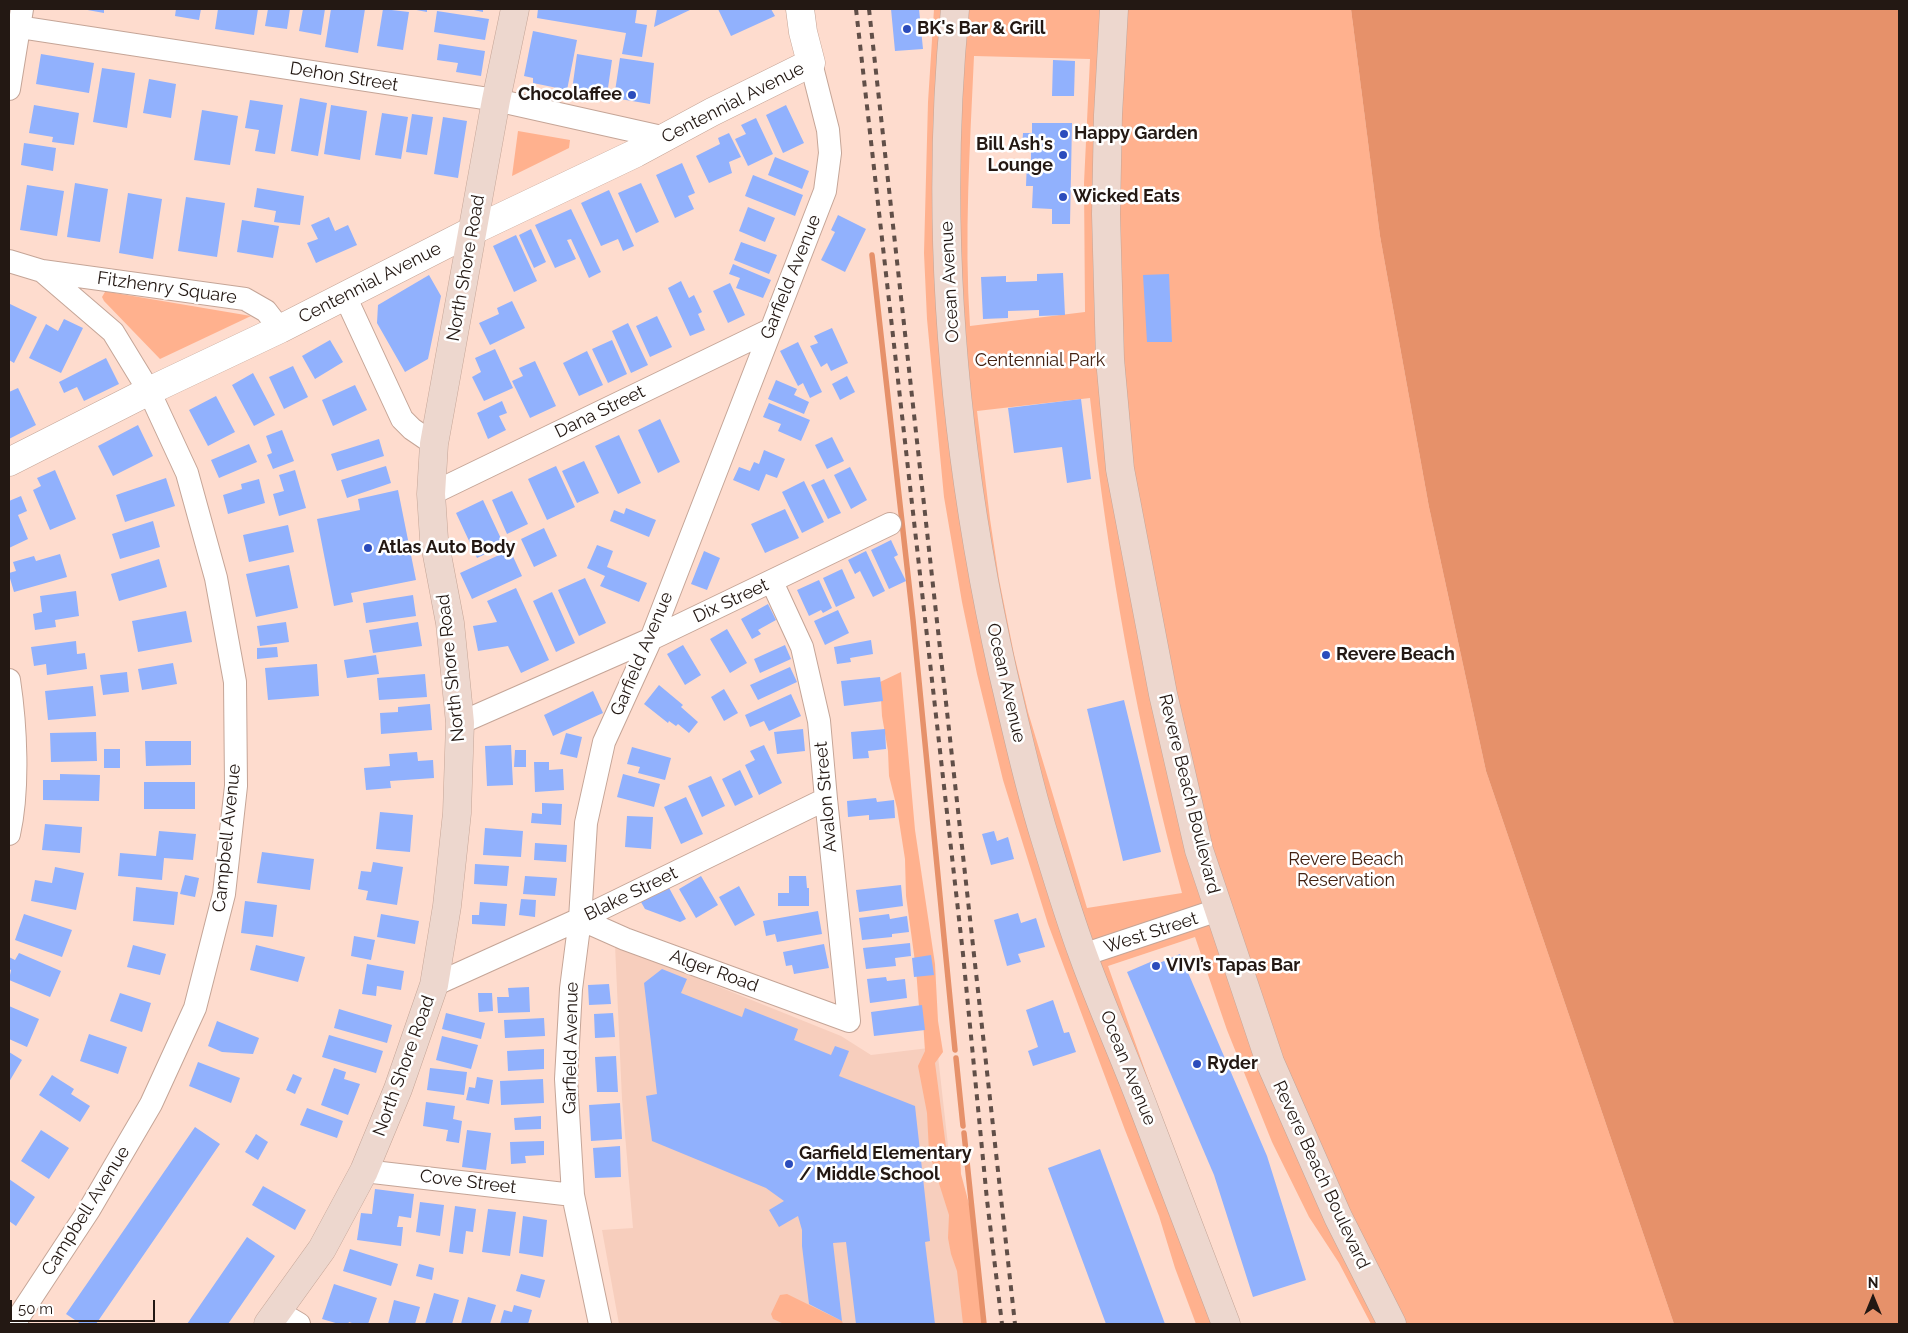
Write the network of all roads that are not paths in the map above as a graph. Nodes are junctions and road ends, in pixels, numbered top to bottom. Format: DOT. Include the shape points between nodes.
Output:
graph roads {
  1 [pos="515,9"];
  2 [pos="800,9"];
  3 [pos="955,9"];
  4 [pos="1114,9"];
  5 [pos="21,18"];
  6 [pos="811,63"];
  7 [pos="9,89"];
  8 [pos="496,100"];
  9 [pos="666,138"];
  10 [pos="472,231"];
  11 [pos="9,261"];
  12 [pos="42,271"];
  13 [pos="345,296"];
  14 [pos="280,329"];
  15 [pos="770,330"];
  16 [pos="149,391"];
  17 [pos="434,444"];
  18 [pos="9,462"];
  19 [pos="431,494"];
  20 [pos="890,524"];
  21 [pos="772,582"];
  22 [pos="651,639"];
  23 [pos="9,680"];
  24 [pos="460,723"];
  25 [pos="826,799"];
  26 [pos="9,834"];
  27 [pos="1218,910"];
  28 [pos="580,919"];
  29 [pos="1083,955"];
  30 [pos="434,985"];
  31 [pos="849,1021"];
  32 [pos="364,1170"];
  33 [pos="573,1195"];
  34 [pos="281,1320"];
  35 [pos="14,1324"];
  36 [pos="600,1324"];
  37 [pos="1226,1324"];
  38 [pos="1392,1324"];
  1 -- 8 [label="main road, North Shore Road"];
  2 -- 6 [label="street, Garfield Avenue"];
  3 -- 29 [label="main road, Ocean Avenue" via="950,61 947,238 965,468 987,598 1015,724 1044,836"];
  4 -- 27 [label="main road, Revere Beach Boulevard" via="1108,115 1106,262 1115,428 1125,498 1166,703 1199,850"];
  5 -- 7 [label="street"];
  5 -- 8 [label="street, Dehon Street"];
  6 -- 9 [label="street, Centennial Avenue"];
  6 -- 15 [label="street, Garfield Avenue" via="828,130 829,170 825,191"];
  8 -- 9 [label="street, Dehon Street"];
  8 -- 10 [label="main road, North Shore Road"];
  9 -- 10 [label="street, Centennial Avenue"];
  10 -- 13 [label="street, Centennial Avenue"];
  10 -- 17 [label="main road, North Shore Road"];
  11 -- 12 [label="street, Campbell Avenue"];
  12 -- 14 [label="street, Fitzhenry Square" via="245,299 266,310"];
  12 -- 16 [label="street, Campbell Avenue" via="113,332"];
  13 -- 14 [label="street, Centennial Avenue"];
  13 -- 17 [label="street" via="402,419"];
  14 -- 16 [label="street, Centennial Avenue"];
  15 -- 19 [label="street, Dana Street"];
  15 -- 22 [label="street, Garfield Avenue"];
  16 -- 18 [label="street, Centennial Avenue"];
  16 -- 35 [label="street, Campbell Avenue" via="187,473 216,578 236,682 236,786 224,894 195,1008 151,1104 90,1210"];
  17 -- 19 [label="main road, North Shore Road"];
  19 -- 24 [label="main road, North Shore Road" via="434,540 450,623"];
  20 -- 21 [label="street, Dix Street"];
  21 -- 22 [label="street, Dix Street"];
  21 -- 25 [label="street, Avalon Street" via="802,647 819,721"];
  22 -- 24 [label="street, Dix Street"];
  22 -- 28 [label="street, Garfield Avenue" via="604,742 586,823"];
  23 -- 26 [label="street" via="15,753"];
  24 -- 30 [label="main road, North Shore Road" via="457,813"];
  25 -- 28 [label="street, Blake Street"];
  25 -- 31 [label="street, Avalon Street"];
  27 -- 29 [label="street, West Street"];
  27 -- 38 [label="main road, Revere Beach Boulevard" via="1270,1062 1338,1217"];
  28 -- 30 [label="street, Blake Street"];
  28 -- 31 [label="street, Alger Road" via="625,939"];
  28 -- 33 [label="street, Garfield Avenue" via="570,989 566,1079"];
  29 -- 37 [label="main road, Ocean Avenue"];
  30 -- 32 [label="main road, North Shore Road" via="398,1089"];
  32 -- 33 [label="street, Cove Street"];
  32 -- 34 [label="main road, North Shore Road"];
  33 -- 36 [label="street, Garfield Avenue"];
}
